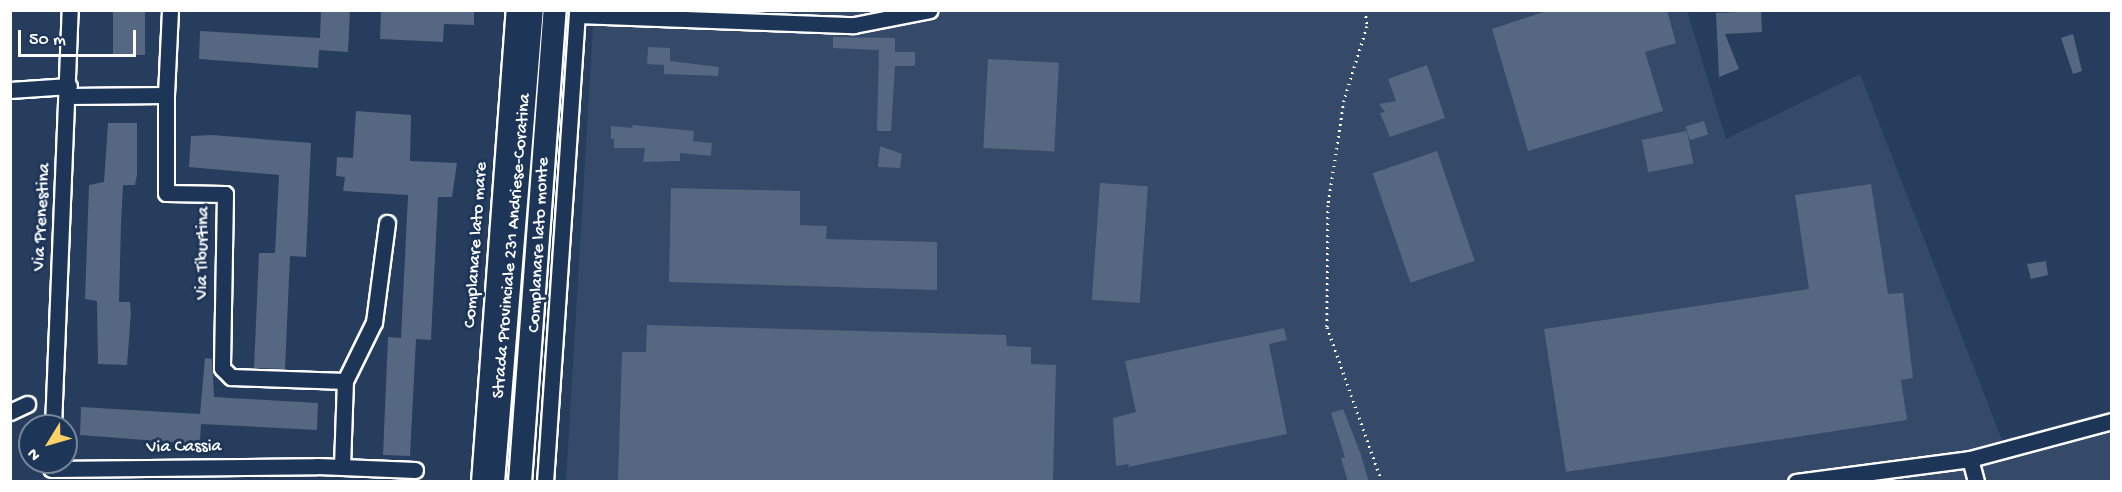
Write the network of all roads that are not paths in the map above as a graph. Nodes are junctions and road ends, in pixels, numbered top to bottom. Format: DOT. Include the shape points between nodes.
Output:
graph roads {
  1 [pos="70,10"];
  2 [pos="170,10"];
  3 [pos="514,10"];
  4 [pos="532,10"];
  5 [pos="930,10"];
  6 [pos="570,12"];
  7 [pos="10,90"];
  8 [pos="68,91"];
  9 [pos="166,95"];
  10 [pos="387,223"];
  11 [pos="345,381"];
  12 [pos="27,404"];
  13 [pos="10,412"];
  14 [pos="54,414"];
  15 [pos="2112,421"];
  16 [pos="1970,459"];
  17 [pos="317,466"];
  18 [pos="342,466"];
  19 [pos="78,470"];
  20 [pos="415,470"];
  21 [pos="316,482"];
  22 [pos="479,482"];
  23 [pos="493,482"];
  24 [pos="520,482"];
  25 [pos="546,482"];
  26 [pos="1796,482"];
  27 [pos="1976,482"];
  1 -- 8 [label="street, Via Prenestina"];
  2 -- 9 [label="street"];
  3 -- 22 [label="street, Complanare lato mare"];
  4 -- 23 [label="highway, Strada Provinciale 231 Andriese-Coratina"];
  5 -- 6 [label="street" via="854,25"];
  6 -- 24 [label="highway, Strada Provinciale 231 Andriese-Coratina"];
  6 -- 25 [label="street, Complanare lato monte"];
  7 -- 8 [label="street"];
  8 -- 9 [label="street"];
  8 -- 14 [label="street, Via Prenestina"];
  9 -- 11 [label="street, Via Tiburtina" via="166,193 225,194 222,368 231,377"];
  10 -- 11 [label="street" via="374,322"];
  11 -- 18 [label="street"];
  12 -- 13 [label="street"];
  15 -- 16 [label="street"];
  16 -- 26 [label="street"];
  16 -- 27 [label="street"];
  17 -- 18 [label="street, Via Cassia"];
  17 -- 19 [label="street, Via Cassia"];
  17 -- 21 [label="street"];
  18 -- 20 [label="street, Via Cassia"];
}
